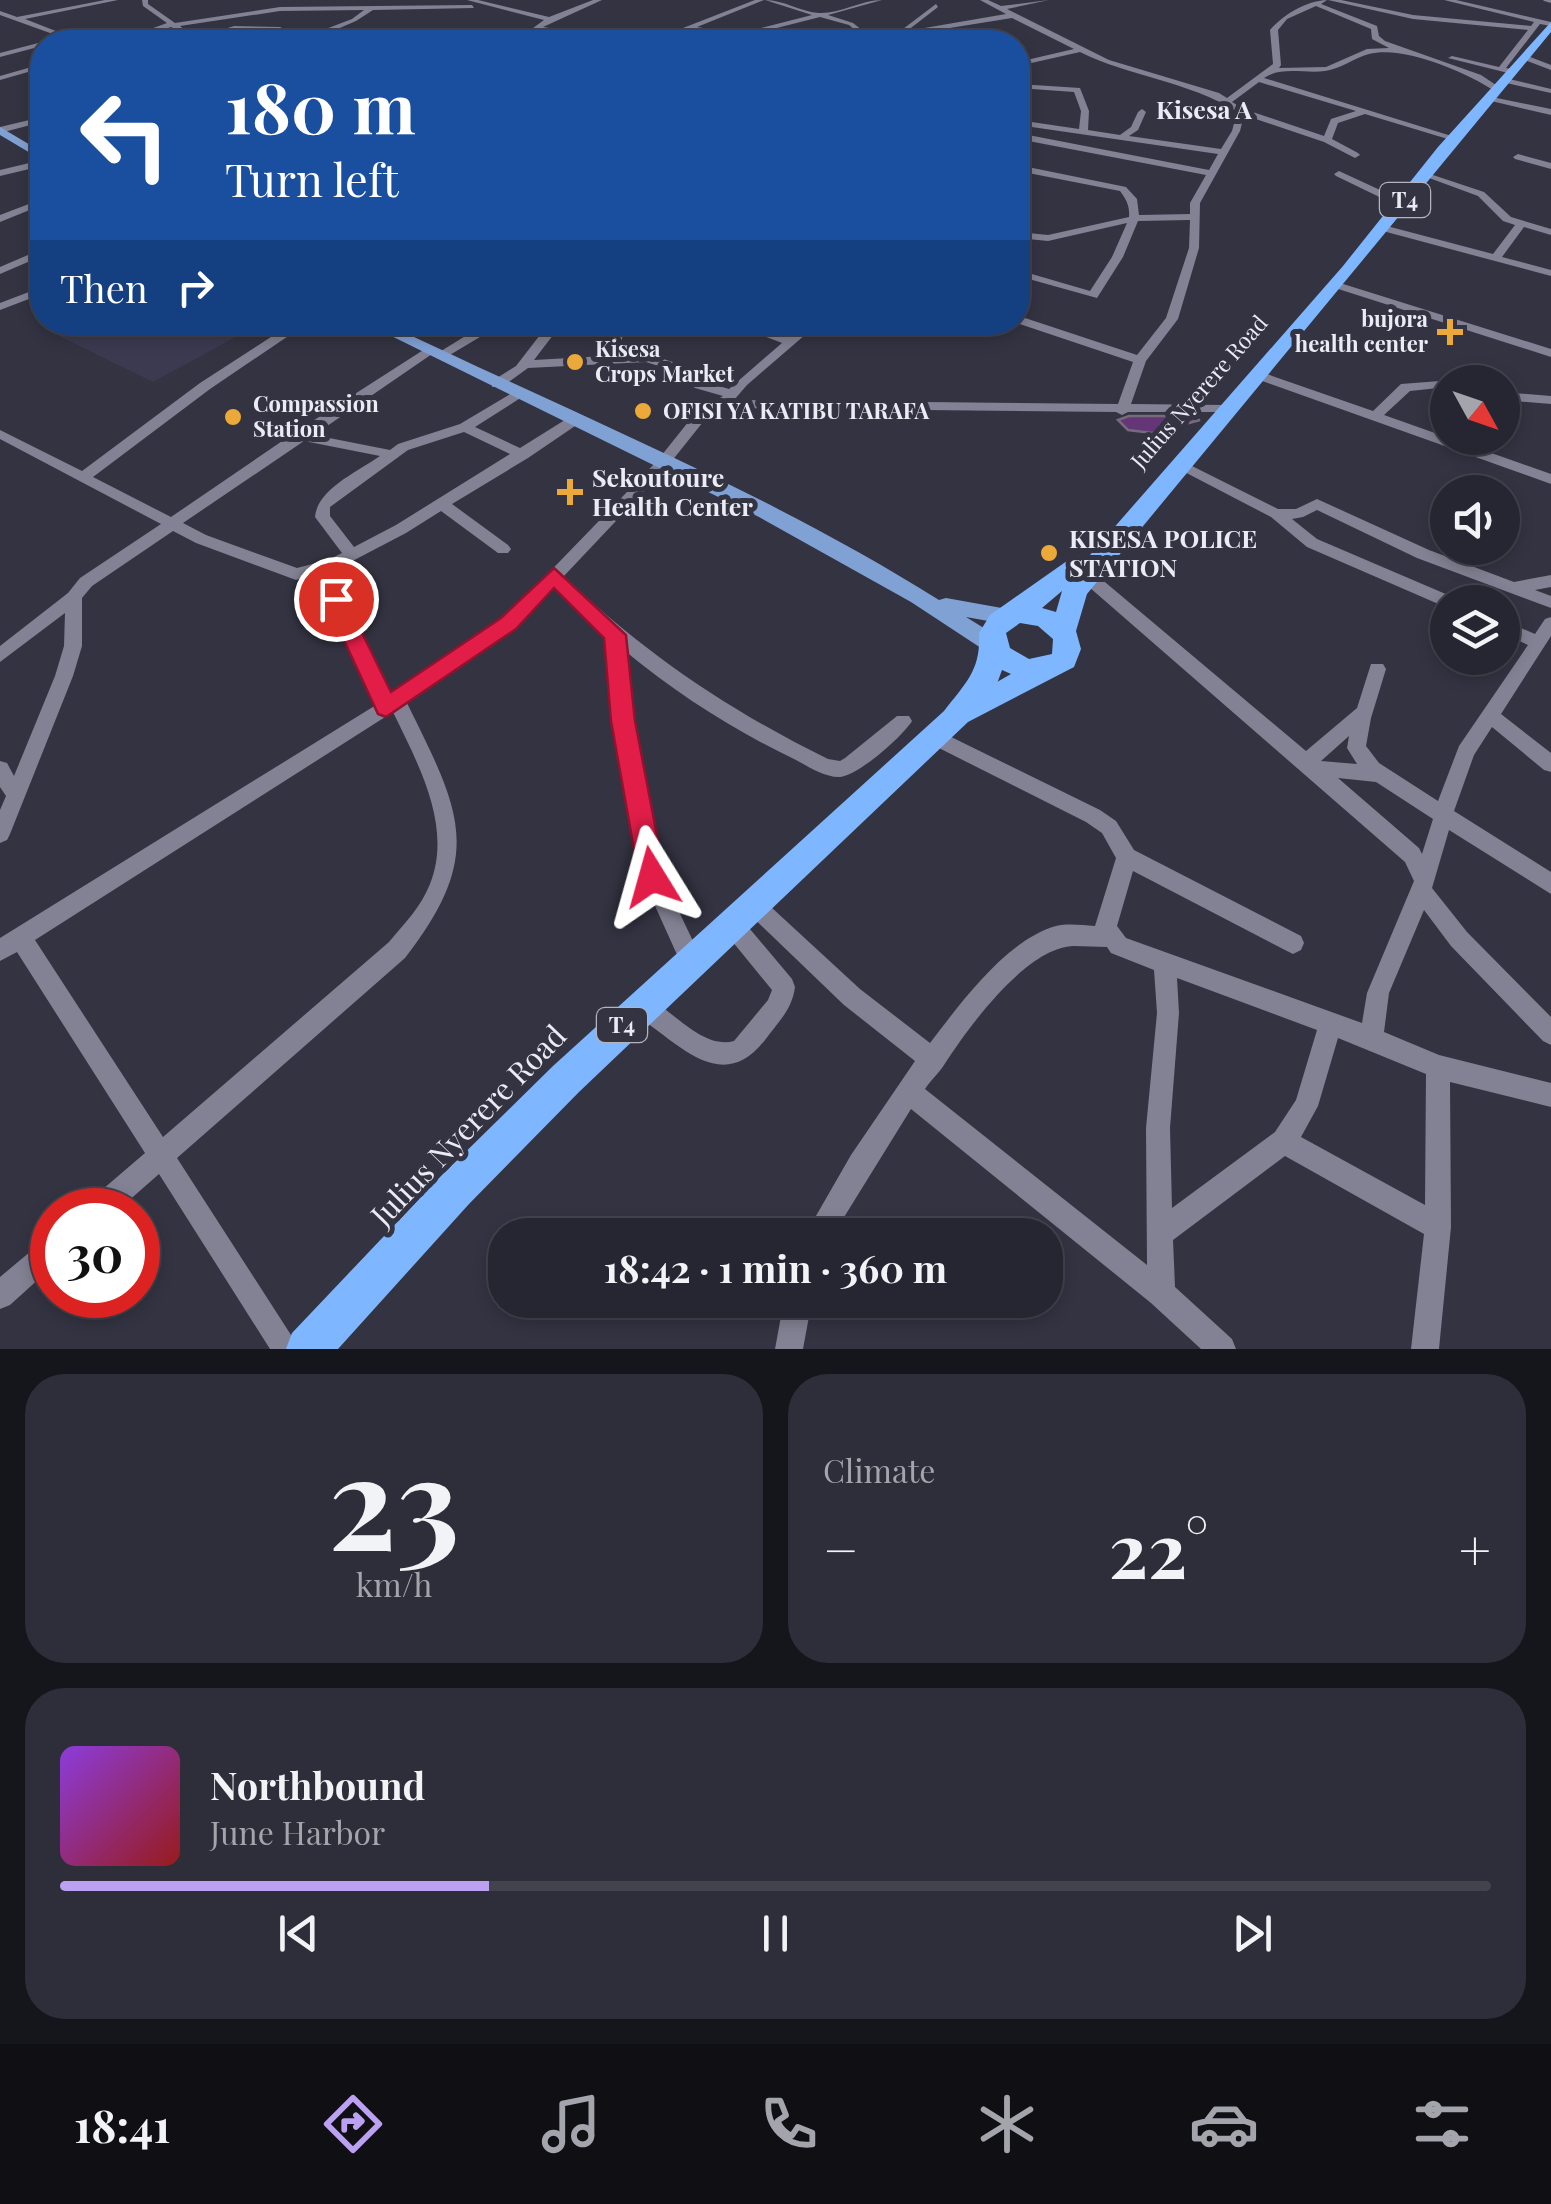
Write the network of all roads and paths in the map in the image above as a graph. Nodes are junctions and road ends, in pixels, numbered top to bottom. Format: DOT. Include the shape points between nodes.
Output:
graph roads {
  1 [pos="115,0"];
  2 [pos="526,0"];
  3 [pos="599,0"];
  4 [pos="765,0"];
  5 [pos="838,0"];
  6 [pos="879,0"];
  7 [pos="922,0"];
  8 [pos="983,0"];
  9 [pos="1046,0"];
  10 [pos="1377,0"];
  11 [pos="1447,0"];
  12 [pos="141,1"];
  13 [pos="1324,1"];
  14 [pos="374,4"];
  15 [pos="473,4"];
  16 [pos="1367,4"];
  17 [pos="258,5"];
  18 [pos="855,6"];
  19 [pos="936,6"];
  20 [pos="296,8"];
  21 [pos="512,8"];
  22 [pos="1002,8"];
  23 [pos="0,13"];
  24 [pos="1396,14"];
  25 [pos="821,15"];
  26 [pos="1015,15"];
  27 [pos="16,19"];
  28 [pos="550,20"];
  29 [pos="184,23"];
  30 [pos="172,24"];
  31 [pos="963,24"];
  32 [pos="194,26"];
  33 [pos="1545,26"];
  34 [pos="689,28"];
  35 [pos="1374,28"];
  36 [pos="280,29"];
  37 [pos="541,29"];
  38 [pos="47,30"];
  39 [pos="154,30"];
  40 [pos="182,30"];
  41 [pos="233,30"];
  42 [pos="327,30"];
  43 [pos="443,30"];
  44 [pos="548,30"];
  45 [pos="684,30"];
  46 [pos="696,30"];
  47 [pos="765,30"];
  48 [pos="858,30"];
  49 [pos="903,30"];
  50 [pos="924,30"];
  51 [pos="30,48"];
  52 [pos="1082,49"];
  53 [pos="1400,50"];
  54 [pos="1412,54"];
  55 [pos="0,56"];
  56 [pos="1525,57"];
  57 [pos="1030,61"];
  58 [pos="1551,68"];
  59 [pos="30,69"];
  60 [pos="1271,70"];
  61 [pos="0,78"];
  62 [pos="1258,79"];
  63 [pos="1501,82"];
  64 [pos="1030,87"];
  65 [pos="1551,91"];
  66 [pos="1230,100"];
  67 [pos="1241,111"];
  68 [pos="1142,112"];
  69 [pos="1363,112"];
  70 [pos="1551,112"];
  71 [pos="30,123"];
  72 [pos="1030,124"];
  73 [pos="0,130"];
  74 [pos="1083,132"];
  75 [pos="1130,135"];
  76 [pos="1030,138"];
  77 [pos="1454,138"];
  78 [pos="1328,140"];
  79 [pos="30,151"];
  80 [pos="1224,152"];
  81 [pos="1355,154"];
  82 [pos="1518,157"];
  83 [pos="30,164"];
  84 [pos="1551,166"];
  85 [pos="1030,170"];
  86 [pos="0,173"];
  87 [pos="1212,173"];
  88 [pos="1424,173"];
  89 [pos="1339,174"];
  90 [pos="0,202"];
  91 [pos="1402,204"];
  92 [pos="30,206"];
  93 [pos="26,208"];
  94 [pos="1135,212"];
  95 [pos="1192,217"];
  96 [pos="0,219"];
  97 [pos="1521,224"];
  98 [pos="1383,228"];
  99 [pos="1551,232"];
  100 [pos="1030,236"];
  101 [pos="30,257"];
  102 [pos="1496,257"];
  103 [pos="0,271"];
  104 [pos="1551,274"];
  105 [pos="1030,277"];
  106 [pos="1336,285"];
  107 [pos="30,295"];
  108 [pos="1,300"];
  109 [pos="1030,324"];
  110 [pos="283,335"];
  111 [pos="396,335"];
  112 [pos="475,335"];
  113 [pos="546,335"];
  114 [pos="618,335"];
  115 [pos="771,335"];
  116 [pos="800,335"];
  117 [pos="792,342"];
  118 [pos="1551,353"];
  119 [pos="434,354"];
  120 [pos="612,358"];
  121 [pos="1140,360"];
  122 [pos="524,364"];
  123 [pos="1258,375"];
  124 [pos="497,384"];
  125 [pos="1430,385"];
  126 [pos="517,394"];
  127 [pos="1520,397"];
  128 [pos="727,399"];
  129 [pos="1551,400"];
  130 [pos="1226,410"];
  131 [pos="1122,411"];
  132 [pos="1374,417"];
  133 [pos="573,421"];
  134 [pos="466,426"];
  135 [pos="1,436"];
  136 [pos="300,436"];
  137 [pos="390,454"];
  138 [pos="523,455"];
  139 [pos="662,464"];
  140 [pos="1180,464"];
  141 [pos="84,477"];
  142 [pos="1551,479"];
  143 [pos="442,504"];
  144 [pos="1276,514"];
  145 [pos="170,524"];
  146 [pos="1126,526"];
  147 [pos="503,549"];
  148 [pos="352,555"];
  149 [pos="333,564"];
  150 [pos="554,576"];
  151 [pos="1086,576"];
  152 [pos="1551,581"];
  153 [pos="1504,585"];
  154 [pos="1520,587"];
  155 [pos="1520,591"];
  156 [pos="1430,594"];
  157 [pos="74,597"];
  158 [pos="928,600"];
  159 [pos="1551,602"];
  160 [pos="1011,615"];
  161 [pos="1551,624"];
  162 [pos="1063,631"];
  163 [pos="1520,634"];
  164 [pos="615,635"];
  165 [pos="1538,642"];
  166 [pos="994,647"];
  167 [pos="0,655"];
  168 [pos="1376,669"];
  169 [pos="1043,670"];
  170 [pos="392,704"];
  171 [pos="1362,716"];
  172 [pos="1491,716"];
  173 [pos="930,726"];
  174 [pos="1551,764"];
  175 [pos="1310,765"];
  176 [pos="0,770"];
  177 [pos="1380,774"];
  178 [pos="15,795"];
  179 [pos="1443,818"];
  180 [pos="0,834"];
  181 [pos="1127,856"];
  182 [pos="1551,884"];
  183 [pos="1423,886"];
  184 [pos="742,914"];
  185 [pos="1108,936"];
  186 [pos="1293,943"];
  187 [pos="10,944"];
  188 [pos="691,960"];
  189 [pos="1165,964"];
  190 [pos="642,1006"];
  191 [pos="1331,1023"];
  192 [pos="1551,1033"];
  193 [pos="1371,1038"];
  194 [pos="934,1061"];
  195 [pos="1438,1067"];
  196 [pos="910,1092"];
  197 [pos="1551,1095"];
  198 [pos="1284,1141"];
  199 [pos="160,1154"];
  200 [pos="122,1188"];
  201 [pos="827,1218"];
  202 [pos="1438,1227"];
  203 [pos="1158,1235"];
  204 [pos="30,1269"];
  205 [pos="1162,1293"];
  206 [pos="0,1295"];
  207 [pos="794,1318"];
  208 [pos="286,1349"];
  209 [pos="308,1349"];
  210 [pos="788,1349"];
  211 [pos="1222,1349"];
  212 [pos="1426,1349"];
  1 -- 27 [label="street"];
  2 -- 21 [label="street"];
  3 -- 28 [label="street"];
  4 -- 25 [label="street"];
  4 -- 34 [label="street"];
  5 -- 18 [label="street"];
  6 -- 18 [label="street"];
  7 -- 19 [label="street"];
  8 -- 22 [label="street"];
  9 -- 22 [label="street"];
  10 -- 16 [label="street"];
  11 -- 33 [label="street"];
  12 -- 30 [label="street"];
  13 -- 16 [label="street"];
  13 -- 35 [label="street"];
  13 -- 60 [label="street" via="1274,30 1278,58"];
  14 -- 15 [label="street"];
  14 -- 20 [label="street"];
  14 -- 42 [label="street"];
  15 -- 21 [label="street"];
  15 -- 43 [label="street"];
  16 -- 24 [label="street"];
  17 -- 20 [label="street"];
  17 -- 29 [label="street"];
  18 -- 25 [label="street"];
  19 -- 31 [label="street"];
  19 -- 49 [label="street"];
  20 -- 36 [label="street"];
  21 -- 28 [label="street"];
  22 -- 26 [label="street"];
  23 -- 27 [label="street"];
  24 -- 33 [label="street"];
  24 -- 35 [label="street"];
  25 -- 47 [label="street"];
  25 -- 48 [label="street"];
  26 -- 31 [label="street"];
  26 -- 52 [label="street"];
  27 -- 38 [label="street"];
  28 -- 37 [label="street"];
  29 -- 30 [label="street"];
  29 -- 32 [label="street"];
  30 -- 39 [label="street"];
  30 -- 40 [label="street"];
  31 -- 50 [label="street"];
  33 -- 56 [label="highway, Julius Nyerere Road / T4"];
  33 -- 63 [label="street"];
  34 -- 45 [label="street"];
  34 -- 46 [label="street"];
  35 -- 53 [label="street" via="1378,41"];
  36 -- 41 [label="street"];
  37 -- 44 [label="street"];
  51 -- 55 [label="street"];
  52 -- 57 [label="street"];
  52 -- 66 [label="street" via="1138,74"];
  53 -- 54 [label="street"];
  53 -- 60 [label="street" via="1370,51 1334,68"];
  54 -- 63 [label="street"];
  54 -- 63 [label="street"];
  56 -- 58 [label="street"];
  56 -- 63 [label="highway, Julius Nyerere Road / T4"];
  59 -- 61 [label="street"];
  60 -- 62 [label="street"];
  62 -- 66 [label="street"];
  62 -- 69 [label="street"];
  63 -- 65 [label="street"];
  63 -- 70 [label="street"];
  63 -- 77 [label="highway, Julius Nyerere Road / T4"];
  64 -- 74 [label="street" via="1077,90"];
  66 -- 67 [label="street"];
  67 -- 78 [label="street"];
  67 -- 80 [label="street"];
  68 -- 75 [label="street"];
  69 -- 77 [label="street"];
  69 -- 78 [label="street" via="1334,121"];
  71 -- 73 [label="street"];
  72 -- 74 [label="street"];
  73 -- 79 [label="main road"];
  74 -- 75 [label="street"];
  75 -- 80 [label="street"];
  76 -- 87 [label="street"];
  77 -- 88 [label="highway, Julius Nyerere Road / T4"];
  78 -- 81 [label="street"];
  80 -- 87 [label="street"];
  82 -- 84 [label="street"];
  83 -- 86 [label="street"];
  85 -- 94 [label="street" via="1123,189"];
  87 -- 95 [label="street"];
  88 -- 91 [label="highway, Julius Nyerere Road / T4"];
  88 -- 97 [label="street" via="1481,194 1498,214"];
  89 -- 91 [label="street"];
  90 -- 93 [label="street"];
  91 -- 98 [label="highway, Julius Nyerere Road / T4"];
  92 -- 93 [label="street"];
  93 -- 96 [label="street"];
  94 -- 95 [label="street"];
  94 -- 100 [label="street" via="1048,238"];
  94 -- 105 [label="street" via="1092,296"];
  95 -- 121 [label="street" via="1194,248 1178,302"];
  97 -- 99 [label="street"];
  97 -- 102 [label="street"];
  98 -- 102 [label="street"];
  98 -- 106 [label="highway, Julius Nyerere Road / T4"];
  101 -- 103 [label="street"];
  102 -- 104 [label="street"];
  106 -- 118 [label="street"];
  106 -- 123 [label="highway, Julius Nyerere Road / T4"];
  107 -- 108 [label="street"];
  109 -- 121 [label="street"];
  110 -- 141 [label="street"];
  111 -- 119 [label="main road"];
  112 -- 119 [label="street"];
  113 -- 122 [label="street"];
  114 -- 120 [label="street"];
  115 -- 117 [label="street"];
  116 -- 117 [label="street"];
  117 -- 128 [label="street"];
  119 -- 124 [label="main road"];
  119 -- 136 [label="street"];
  120 -- 122 [label="street"];
  120 -- 128 [label="street" via="658,360"];
  121 -- 131 [label="street"];
  122 -- 124 [label="street"];
  123 -- 130 [label="highway, Julius Nyerere Road / T4"];
  123 -- 132 [label="street"];
  124 -- 126 [label="main road"];
  125 -- 132 [label="street" via="1406,387"];
  126 -- 133 [label="main road"];
  126 -- 134 [label="street"];
  127 -- 129 [label="street"];
  128 -- 131 [label="street"];
  128 -- 139 [label="street" via="698,419"];
  130 -- 131 [label="street"];
  130 -- 140 [label="highway, Julius Nyerere Road / T4"];
  132 -- 142 [label="street"];
  133 -- 138 [label="street"];
  133 -- 139 [label="main road"];
  134 -- 137 [label="street"];
  134 -- 138 [label="street"];
  135 -- 141 [label="street"];
  136 -- 137 [label="street"];
  136 -- 145 [label="street"];
  137 -- 148 [label="street" via="324,506 328,528"];
  138 -- 143 [label="street"];
  139 -- 150 [label="street"];
  139 -- 158 [label="main road"];
  140 -- 144 [label="street"];
  140 -- 146 [label="highway, Julius Nyerere Road / T4"];
  141 -- 145 [label="street"];
  143 -- 147 [label="street"];
  143 -- 148 [label="street"];
  144 -- 153 [label="street" via="1298,514 1317,504"];
  144 -- 156 [label="street" via="1312,543"];
  145 -- 149 [label="street" via="278,570 296,574"];
  145 -- 157 [label="street"];
  146 -- 151 [label="highway, Julius Nyerere Road / T4"];
  146 -- 160 [label="highway, Julius Nyerere Road / T4"];
  148 -- 149 [label="street"];
  149 -- 170 [label="street" via="336,599"];
  150 -- 164 [label="street"];
  150 -- 170 [label="street" via="508,624"];
  151 -- 162 [label="highway, Julius Nyerere Road / T4" via="1067,607"];
  151 -- 175 [label="street"];
  152 -- 154 [label="street"];
  155 -- 159 [label="street"];
  157 -- 167 [label="street"];
  157 -- 178 [label="street" via="73,646"];
  158 -- 160 [label="main road"];
  158 -- 166 [label="main road"];
  160 -- 162 [label="highway" via="1043,616"];
  160 -- 166 [label="highway, Julius Nyerere Road / T4" via="996,623"];
  161 -- 165 [label="street"];
  162 -- 169 [label="highway, Julius Nyerere Road / T4" via="1064,660"];
  163 -- 165 [label="street"];
  164 -- 173 [label="street" via="690,692 826,766 841,769"];
  164 -- 188 [label="street" via="623,721 652,877"];
  165 -- 172 [label="street"];
  166 -- 169 [label="highway" via="1016,666"];
  166 -- 173 [label="highway, Julius Nyerere Road / T4" via="984,680"];
  168 -- 171 [label="street"];
  169 -- 173 [label="highway, Julius Nyerere Road / T4"];
  170 -- 187 [label="street"];
  170 -- 199 [label="street" via="427,765 447,825 450,851 436,902 397,950"];
  171 -- 175 [label="street"];
  171 -- 177 [label="street" via="1358,754"];
  172 -- 174 [label="street"];
  172 -- 179 [label="street" via="1466,752"];
  173 -- 181 [label="street" via="1109,826"];
  173 -- 184 [label="highway, Julius Nyerere Road / T4"];
  175 -- 177 [label="street"];
  175 -- 183 [label="street" via="1412,855"];
  176 -- 178 [label="street"];
  177 -- 179 [label="street"];
  178 -- 180 [label="street"];
  179 -- 182 [label="street"];
  179 -- 183 [label="street"];
  181 -- 185 [label="street"];
  181 -- 186 [label="street"];
  183 -- 192 [label="street" via="1458,938"];
  183 -- 193 [label="street" via="1378,993"];
  184 -- 188 [label="highway, Julius Nyerere Road / T4"];
  184 -- 190 [label="street" via="784,987 783,1001 738,1052 722,1055 692,1044"];
  184 -- 194 [label="street"];
  185 -- 189 [label="street"];
  185 -- 194 [label="street" via="1056,936 1034,948"];
  187 -- 199 [label="street"];
  188 -- 190 [label="highway, Julius Nyerere Road / T4"];
  189 -- 191 [label="street"];
  189 -- 203 [label="street"];
  190 -- 209 [label="highway, Julius Nyerere Road / T4" via="454,1190"];
  191 -- 193 [label="street"];
  191 -- 198 [label="street" via="1306,1106"];
  193 -- 195 [label="street"];
  194 -- 196 [label="street"];
  195 -- 197 [label="street"];
  195 -- 202 [label="street"];
  196 -- 201 [label="street"];
  196 -- 205 [label="street"];
  198 -- 202 [label="street"];
  198 -- 203 [label="street"];
  199 -- 200 [label="street"];
  199 -- 208 [label="street"];
  202 -- 212 [label="street"];
  203 -- 205 [label="street"];
  204 -- 206 [label="street"];
  205 -- 211 [label="street"];
  207 -- 210 [label="street"];
}
